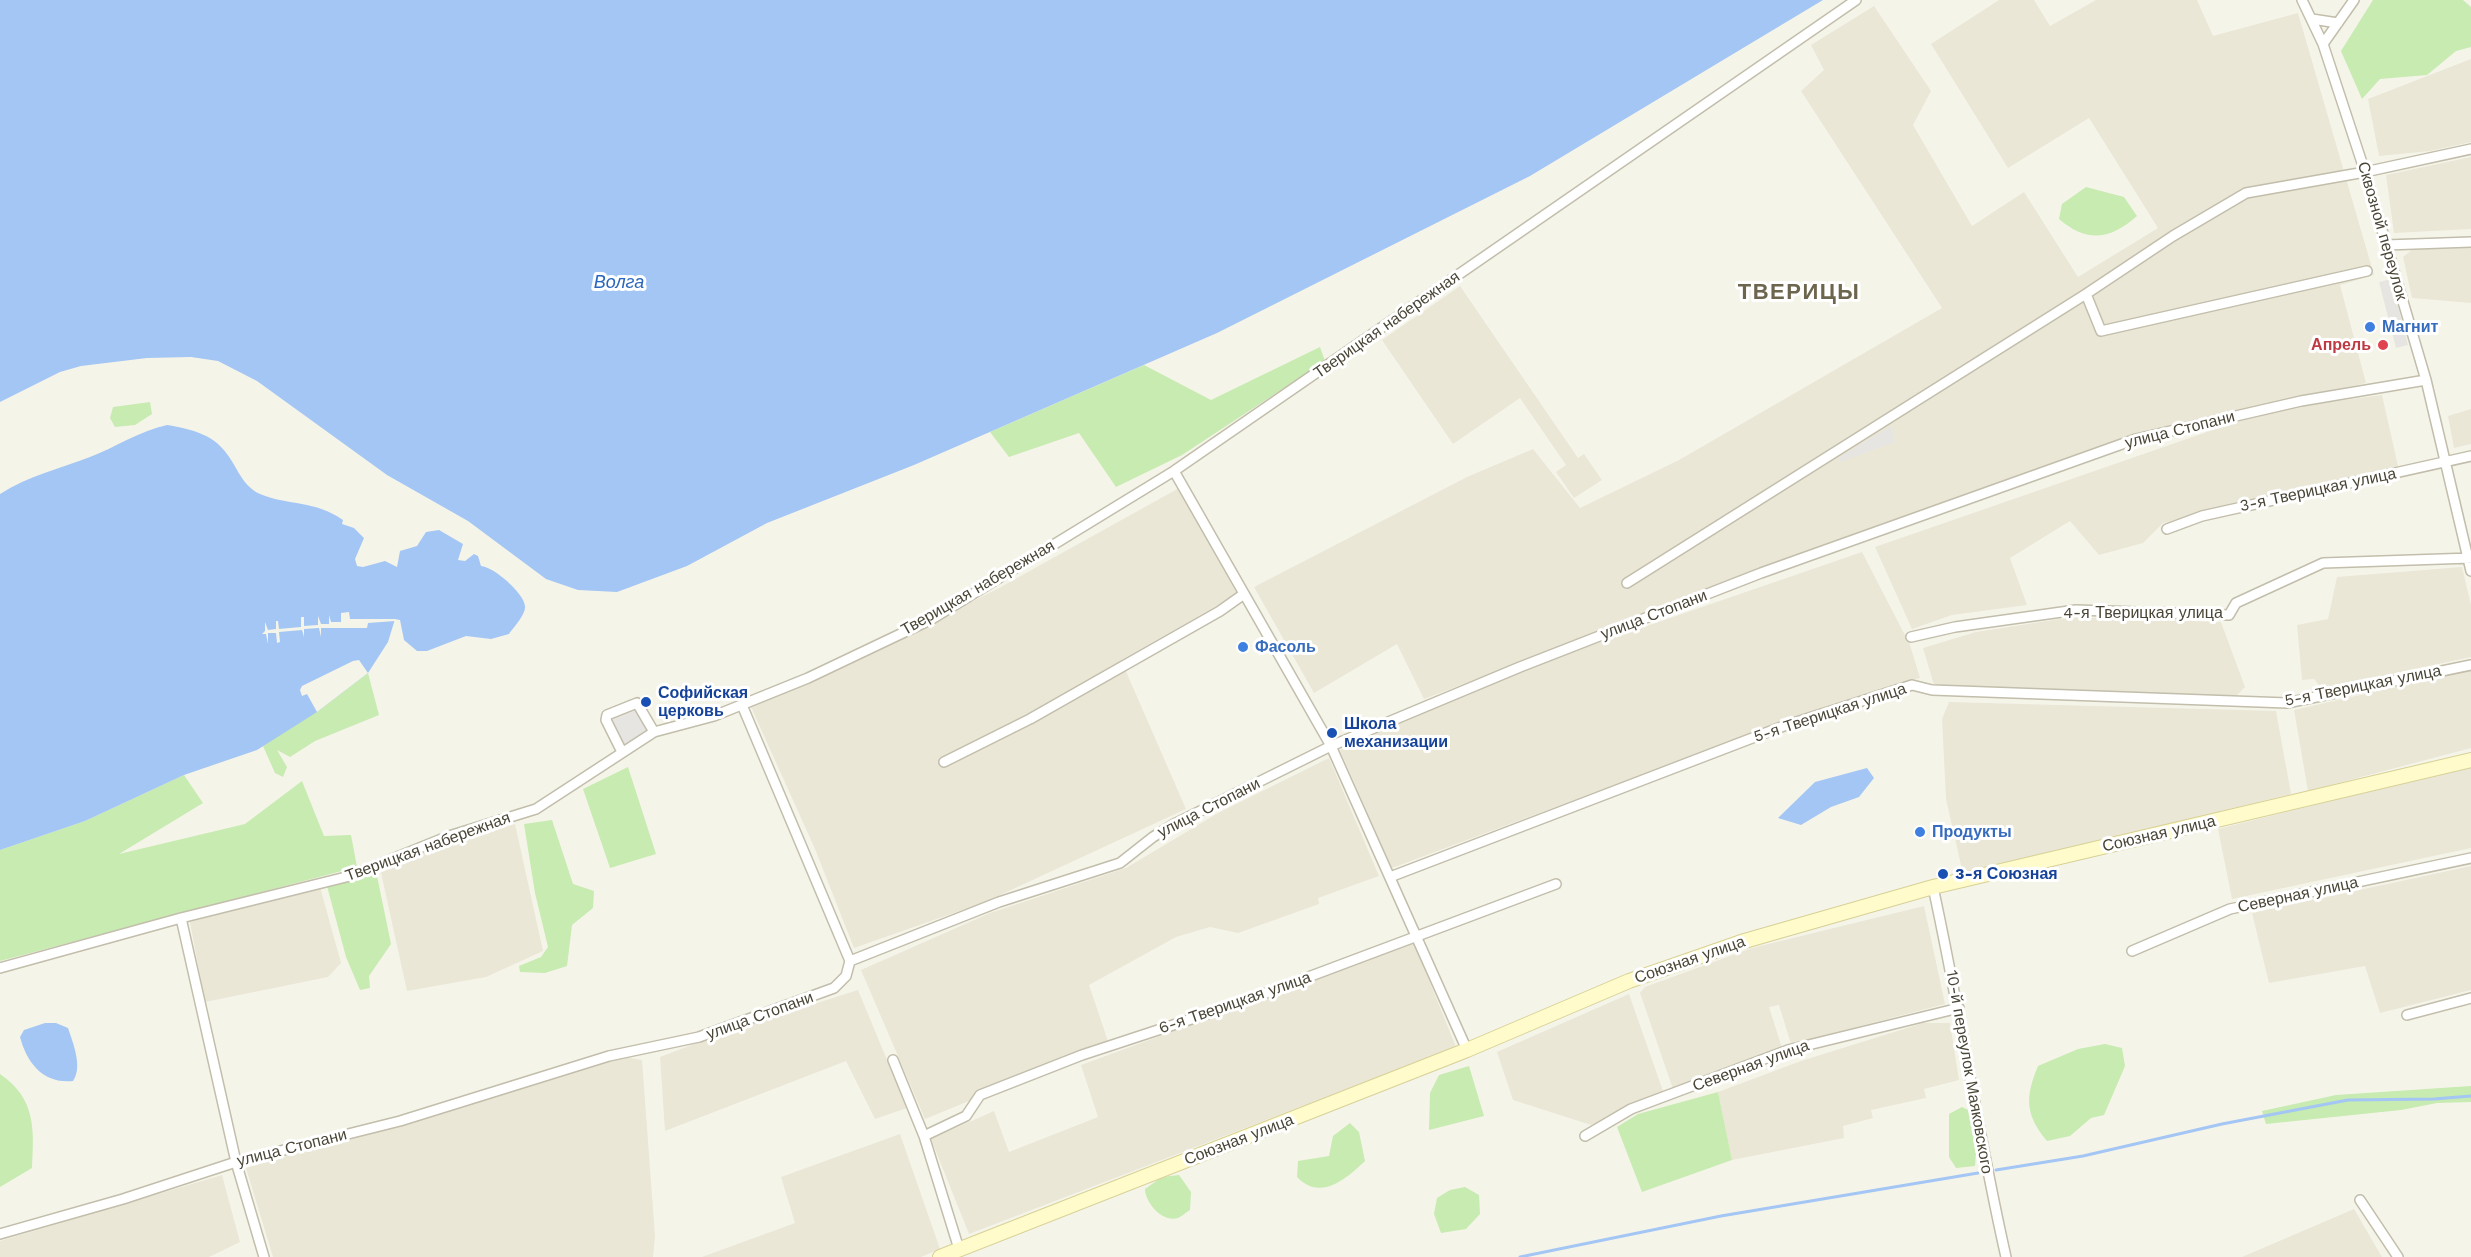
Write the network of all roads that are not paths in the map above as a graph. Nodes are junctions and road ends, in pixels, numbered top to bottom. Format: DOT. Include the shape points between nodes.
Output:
graph roads {
  1 [pos="1856,0"];
  2 [pos="2302,0"];
  3 [pos="2354,0"];
  4 [pos="2312,19"];
  5 [pos="2338,23"];
  6 [pos="2323,44"];
  7 [pos="2471,148"];
  8 [pos="2365,172"];
  9 [pos="2471,242"];
  10 [pos="2386,245"];
  11 [pos="2367,270"];
  12 [pos="2086,294"];
  13 [pos="2426,380"];
  14 [pos="2471,456"];
  15 [pos="2445,463"];
  16 [pos="1174,471"];
  17 [pos="2167,529"];
  18 [pos="2469,559"];
  19 [pos="2471,571"];
  20 [pos="1627,583"];
  21 [pos="1244,594"];
  22 [pos="1911,637"];
  23 [pos="2471,665"];
  24 [pos="742,705"];
  25 [pos="654,732"];
  26 [pos="1331,746"];
  27 [pos="622,752"];
  28 [pos="2471,760"];
  29 [pos="944,762"];
  30 [pos="2471,858"];
  31 [pos="1390,878"];
  32 [pos="1556,884"];
  33 [pos="1933,887"];
  34 [pos="181,918"];
  35 [pos="1417,937"];
  36 [pos="2132,951"];
  37 [pos="850,961"];
  38 [pos="0,968"];
  39 [pos="2471,998"];
  40 [pos="1959,1008"];
  41 [pos="2407,1015"];
  42 [pos="1467,1050"];
  43 [pos="893,1060"];
  44 [pos="924,1136"];
  45 [pos="1585,1136"];
  46 [pos="236,1162"];
  47 [pos="2360,1200"];
  48 [pos="0,1234"];
  49 [pos="959,1249"];
  50 [pos="264,1257"];
  51 [pos="940,1257"];
  52 [pos="2006,1257"];
  53 [pos="2398,1257"];
  1 -- 16 [label="street, Тверицкая набережная"];
  2 -- 4 [label="street, Сквозной переулок"];
  3 -- 5 [label="street"];
  4 -- 5 [label="street"];
  4 -- 6 [label="street, Сквозной переулок"];
  5 -- 6 [label="street"];
  6 -- 8 [label="street, Сквозной переулок"];
  7 -- 8 [label="street"];
  8 -- 10 [label="street, Сквозной переулок"];
  8 -- 12 [label="street" via="2246,193"];
  9 -- 10 [label="street"];
  10 -- 13 [label="street, Сквозной переулок"];
  11 -- 12 [label="street" via="2101,331"];
  12 -- 20 [label="street"];
  13 -- 15 [label="street, Сквозной переулок"];
  13 -- 26 [label="street, улица Стопани" via="2301,401 2136,439 1761,573"];
  14 -- 15 [label="street, 3-я Тверицкая улица"];
  15 -- 17 [label="street, 3-я Тверицкая улица" via="2202,516"];
  15 -- 18 [label="street, Сквозной переулок"];
  16 -- 21 [label="street"];
  16 -- 24 [label="street, Тверицкая набережная" via="932,619"];
  18 -- 19 [label="street, Сквозной переулок"];
  18 -- 22 [label="street, 4-я Тверицкая улица" via="2324,563 2236,603 2229,615 2076,610"];
  21 -- 26 [label="street"];
  21 -- 29 [label="street" via="1030,719"];
  23 -- 31 [label="street, 5-я Тверицкая улица" via="2287,703 1932,690 1911,685 1781,728"];
  24 -- 25 [label="street, Тверицкая набережная"];
  24 -- 37 [label="street"];
  25 -- 27 [label="street, Тверицкая набережная"];
  25 -- 27 [label="street" via="637,703 607,715"];
  26 -- 31 [label="street"];
  26 -- 37 [label="street, улица Стопани" via="1176,824 1120,863 999,903"];
  27 -- 34 [label="street, Тверицкая набережная" via="536,809 449,836 350,876"];
  28 -- 33 [label="street, Союзная улица"];
  30 -- 36 [label="street, Северная улица" via="2230,909"];
  31 -- 35 [label="street"];
  32 -- 35 [label="street, 6-я Тверицкая улица"];
  33 -- 40 [label="street, 10-й переулок Маяковского"];
  33 -- 42 [label="street, Союзная улица" via="1741,942 1641,977"];
  34 -- 38 [label="street, Тверицкая набережная"];
  34 -- 46 [label="street"];
  35 -- 42 [label="street"];
  35 -- 44 [label="street, 6-я Тверицкая улица" via="1231,1006 1082,1055 989,1092 975,1099 966,1116"];
  37 -- 46 [label="street, улица Стопани" via="846,976 834,988 699,1037 609,1056 400,1121"];
  39 -- 41 [label="street"];
  40 -- 45 [label="street, Северная улица" via="1788,1050 1631,1109"];
  40 -- 52 [label="street, 10-й переулок Маяковского" via="1989,1185"];
  42 -- 49 [label="street, Союзная улица"];
  43 -- 44 [label="street"];
  44 -- 49 [label="street"];
  46 -- 48 [label="street, улица Стопани"];
  46 -- 50 [label="street"];
  47 -- 53 [label="street"];
  49 -- 51 [label="street, Союзная улица"];
}
